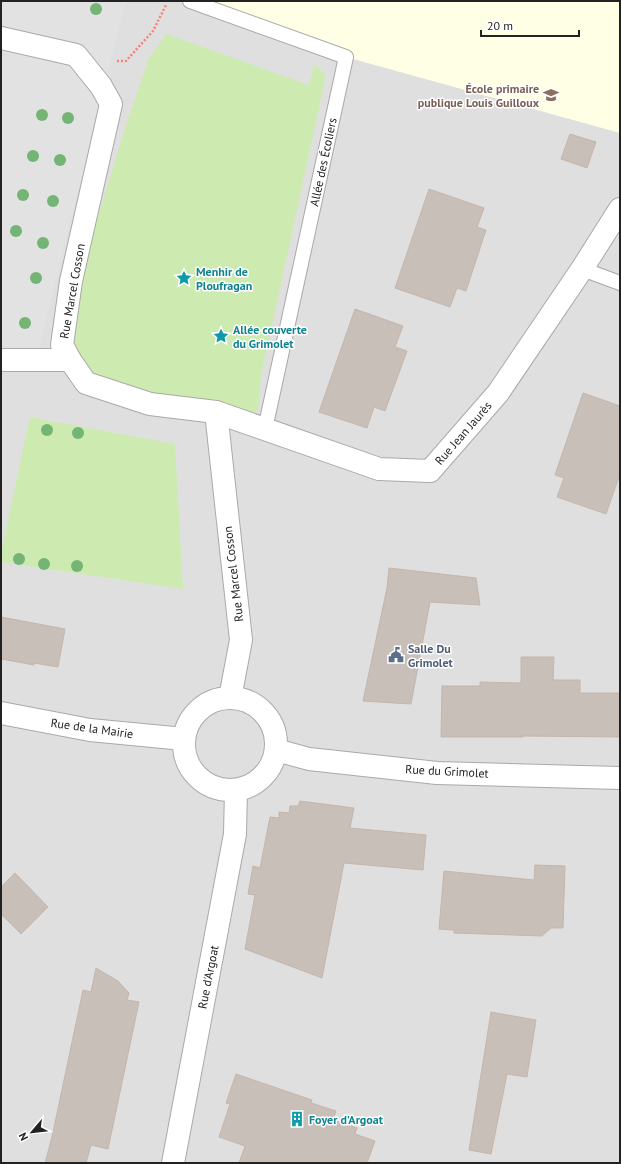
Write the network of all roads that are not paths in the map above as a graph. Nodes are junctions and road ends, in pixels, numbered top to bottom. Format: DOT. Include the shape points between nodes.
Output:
graph roads {
  1 [pos="190,1"];
  2 [pos="1,38"];
  3 [pos="620,209"];
  4 [pos="582,270"];
  5 [pos="620,283"];
  6 [pos="1,360"];
  7 [pos="70,360"];
  8 [pos="216,412"];
  9 [pos="265,430"];
  10 [pos="230,698"];
  11 [pos="1,713"];
  12 [pos="184,739"];
  13 [pos="276,750"];
  14 [pos="620,778"];
  15 [pos="236,790"];
  16 [pos="173,1163"];
  1 -- 9 [label="lane, Allée des Écoliers" via="346,57"];
  2 -- 7 [label="street, Rue Marcel Cosson" via="76,55 101,86 111,104 72,281 62,345"];
  3 -- 4 [label="street, Rue Jean Jaurès"];
  4 -- 5 [label="lane"];
  4 -- 9 [label="street, Rue Jean Jaurès" via="498,393 430,471 379,469"];
  6 -- 7 [label="street"];
  7 -- 8 [label="street, Rue Marcel Cosson" via="86,383 150,404"];
  8 -- 9 [label="street, Rue Jean Jaurès"];
  8 -- 10 [label="street, Rue Marcel Cosson" via="241,640"];
  10 -- 12 [label="street" via="204,705 187,726"];
  10 -- 13 [label="street" via="245,700 259,708 269,720 275,734"];
  11 -- 12 [label="street, Rue de la Mairie" via="90,730"];
  12 -- 15 [label="street" via="184,753 198,778 209,786 222,790"];
  13 -- 14 [label="street, Rue du Grimolet" via="309,759 437,773"];
  13 -- 15 [label="street" via="263,777 251,786"];
  15 -- 16 [label="street, Rue d'Argoat" via="235,834"];
}
